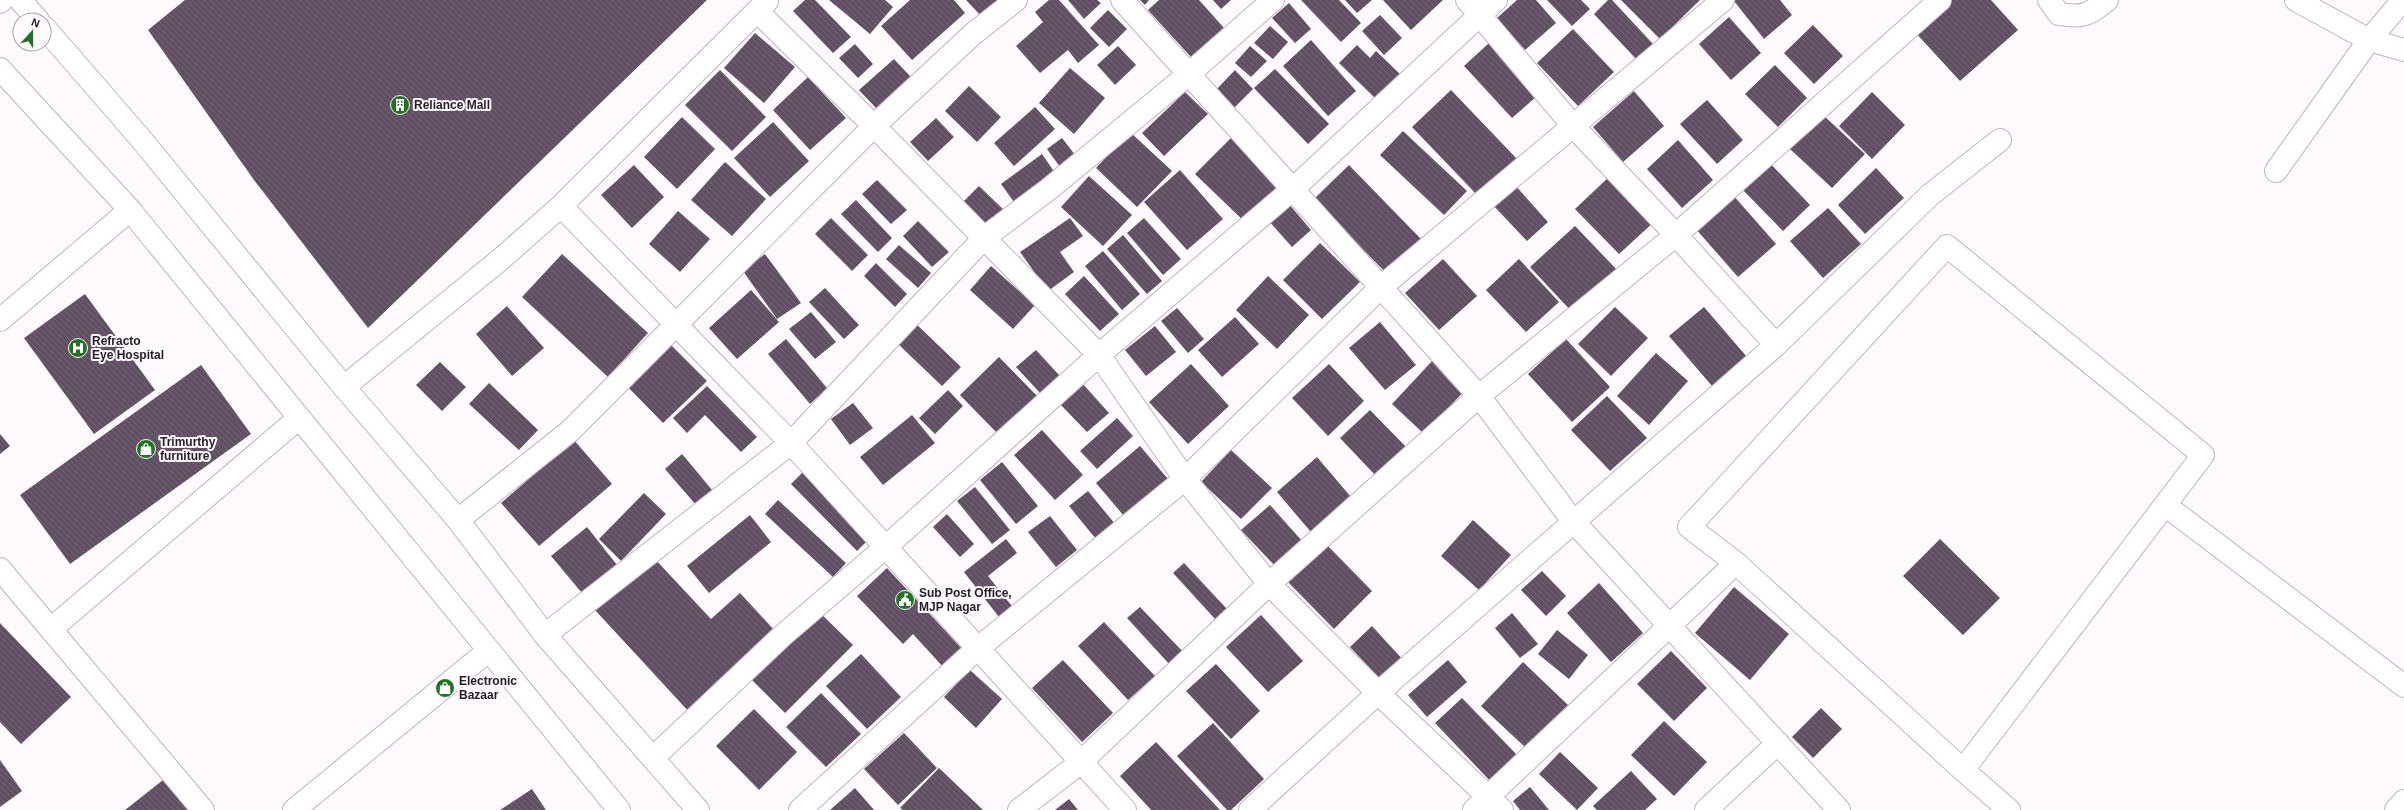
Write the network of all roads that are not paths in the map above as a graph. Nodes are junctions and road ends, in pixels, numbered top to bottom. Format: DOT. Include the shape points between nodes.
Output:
graph roads {
  1 [pos="20,0"];
  2 [pos="1016,0"];
  3 [pos="1122,0"];
  4 [pos="1273,0"];
  5 [pos="1723,0"];
  6 [pos="1940,0"];
  7 [pos="2049,0"];
  8 [pos="2107,0"];
  9 [pos="2296,0"];
  10 [pos="2403,0"];
  11 [pos="762,5"];
  12 [pos="1481,5"];
  13 [pos="31,12"];
  14 [pos="52,36"];
  15 [pos="2369,40"];
  16 [pos="2404,50"];
  17 [pos="0,69"];
  18 [pos="1190,73"];
  19 [pos="874,126"];
  20 [pos="1574,127"];
  21 [pos="2000,140"];
  22 [pos="2276,171"];
  23 [pos="1294,188"];
  24 [pos="561,206"];
  25 [pos="130,210"];
  26 [pos="1676,235"];
  27 [pos="984,238"];
  28 [pos="1380,288"];
  29 [pos="0,320"];
  30 [pos="676,326"];
  31 [pos="1776,345"];
  32 [pos="1099,355"];
  33 [pos="344,387"];
  34 [pos="1479,396"];
  35 [pos="299,418"];
  36 [pos="791,442"];
  37 [pos="1185,479"];
  38 [pos="2165,504"];
  39 [pos="458,520"];
  40 [pos="1573,522"];
  41 [pos="887,546"];
  42 [pos="1736,563"];
  43 [pos="0,569"];
  44 [pos="1269,584"];
  45 [pos="1668,626"];
  46 [pos="51,629"];
  47 [pos="545,635"];
  48 [pos="977,649"];
  49 [pos="488,652"];
  50 [pos="2404,686"];
  51 [pos="1378,693"];
  52 [pos="1778,743"];
  53 [pos="653,758"];
  54 [pos="1080,762"];
  55 [pos="1963,770"];
  56 [pos="2404,801"];
  57 [pos="1488,806"];
  58 [pos="203,810"];
  59 [pos="294,810"];
  60 [pos="619,810"];
  61 [pos="698,810"];
  62 [pos="800,810"];
  63 [pos="1018,810"];
  64 [pos="1125,810"];
  65 [pos="1250,810"];
  66 [pos="1706,810"];
  67 [pos="1838,810"];
  68 [pos="2009,810"];
  69 [pos="2396,810"];
  1 -- 13 [label="street"];
  2 -- 19 [label="street" via="973,34"];
  3 -- 18 [label="street"];
  4 -- 18 [label="street"];
  5 -- 20 [label="street"];
  6 -- 26 [label="street"];
  7 -- 8 [label="street" via="2060,14 2077,17 2090,14"];
  9 -- 15 [label="street"];
  10 -- 15 [label="street"];
  11 -- 19 [label="street"];
  11 -- 24 [label="street"];
  12 -- 20 [label="street"];
  12 -- 23 [label="street"];
  14 -- 33 [label="street" via="141,139"];
  15 -- 16 [label="street"];
  15 -- 22 [label="street"];
  17 -- 25 [label="street"];
  18 -- 23 [label="street"];
  18 -- 27 [label="street" via="1049,189"];
  19 -- 27 [label="street"];
  19 -- 30 [label="street"];
  20 -- 26 [label="street"];
  20 -- 28 [label="street"];
  21 -- 31 [label="street" via="1930,195"];
  23 -- 28 [label="street"];
  23 -- 32 [label="street"];
  24 -- 30 [label="street"];
  24 -- 33 [label="street" via="501,259"];
  25 -- 29 [label="street"];
  25 -- 35 [label="street"];
  26 -- 31 [label="street"];
  26 -- 34 [label="street"];
  27 -- 32 [label="street"];
  27 -- 36 [label="street"];
  28 -- 34 [label="street"];
  28 -- 37 [label="street"];
  30 -- 36 [label="street"];
  30 -- 39 [label="street" via="570,431"];
  31 -- 40 [label="street"];
  32 -- 37 [label="street"];
  32 -- 41 [label="street"];
  33 -- 39 [label="street"];
  34 -- 40 [label="street"];
  34 -- 44 [label="street"];
  35 -- 46 [label="street"];
  35 -- 49 [label="street"];
  36 -- 41 [label="street"];
  36 -- 47 [label="street"];
  37 -- 44 [label="street"];
  37 -- 48 [label="street"];
  38 -- 42 [label="street" via="2203,455 1948,246 1689,527"];
  38 -- 50 [label="street"];
  38 -- 55 [label="street"];
  39 -- 47 [label="street"];
  40 -- 45 [label="street"];
  40 -- 51 [label="street"];
  41 -- 48 [label="street"];
  41 -- 53 [label="street" via="782,636"];
  42 -- 45 [label="street"];
  42 -- 55 [label="street"];
  43 -- 46 [label="street"];
  44 -- 51 [label="street"];
  44 -- 54 [label="street"];
  45 -- 52 [label="street"];
  45 -- 57 [label="street"];
  46 -- 58 [label="street"];
  47 -- 53 [label="street"];
  48 -- 54 [label="street"];
  48 -- 62 [label="street"];
  49 -- 59 [label="street"];
  49 -- 60 [label="street"];
  51 -- 57 [label="street"];
  51 -- 65 [label="street"];
  52 -- 66 [label="street"];
  52 -- 67 [label="street"];
  53 -- 61 [label="street"];
  54 -- 63 [label="street"];
  54 -- 64 [label="street"];
  55 -- 68 [label="street"];
  56 -- 69 [label="street"];
}
